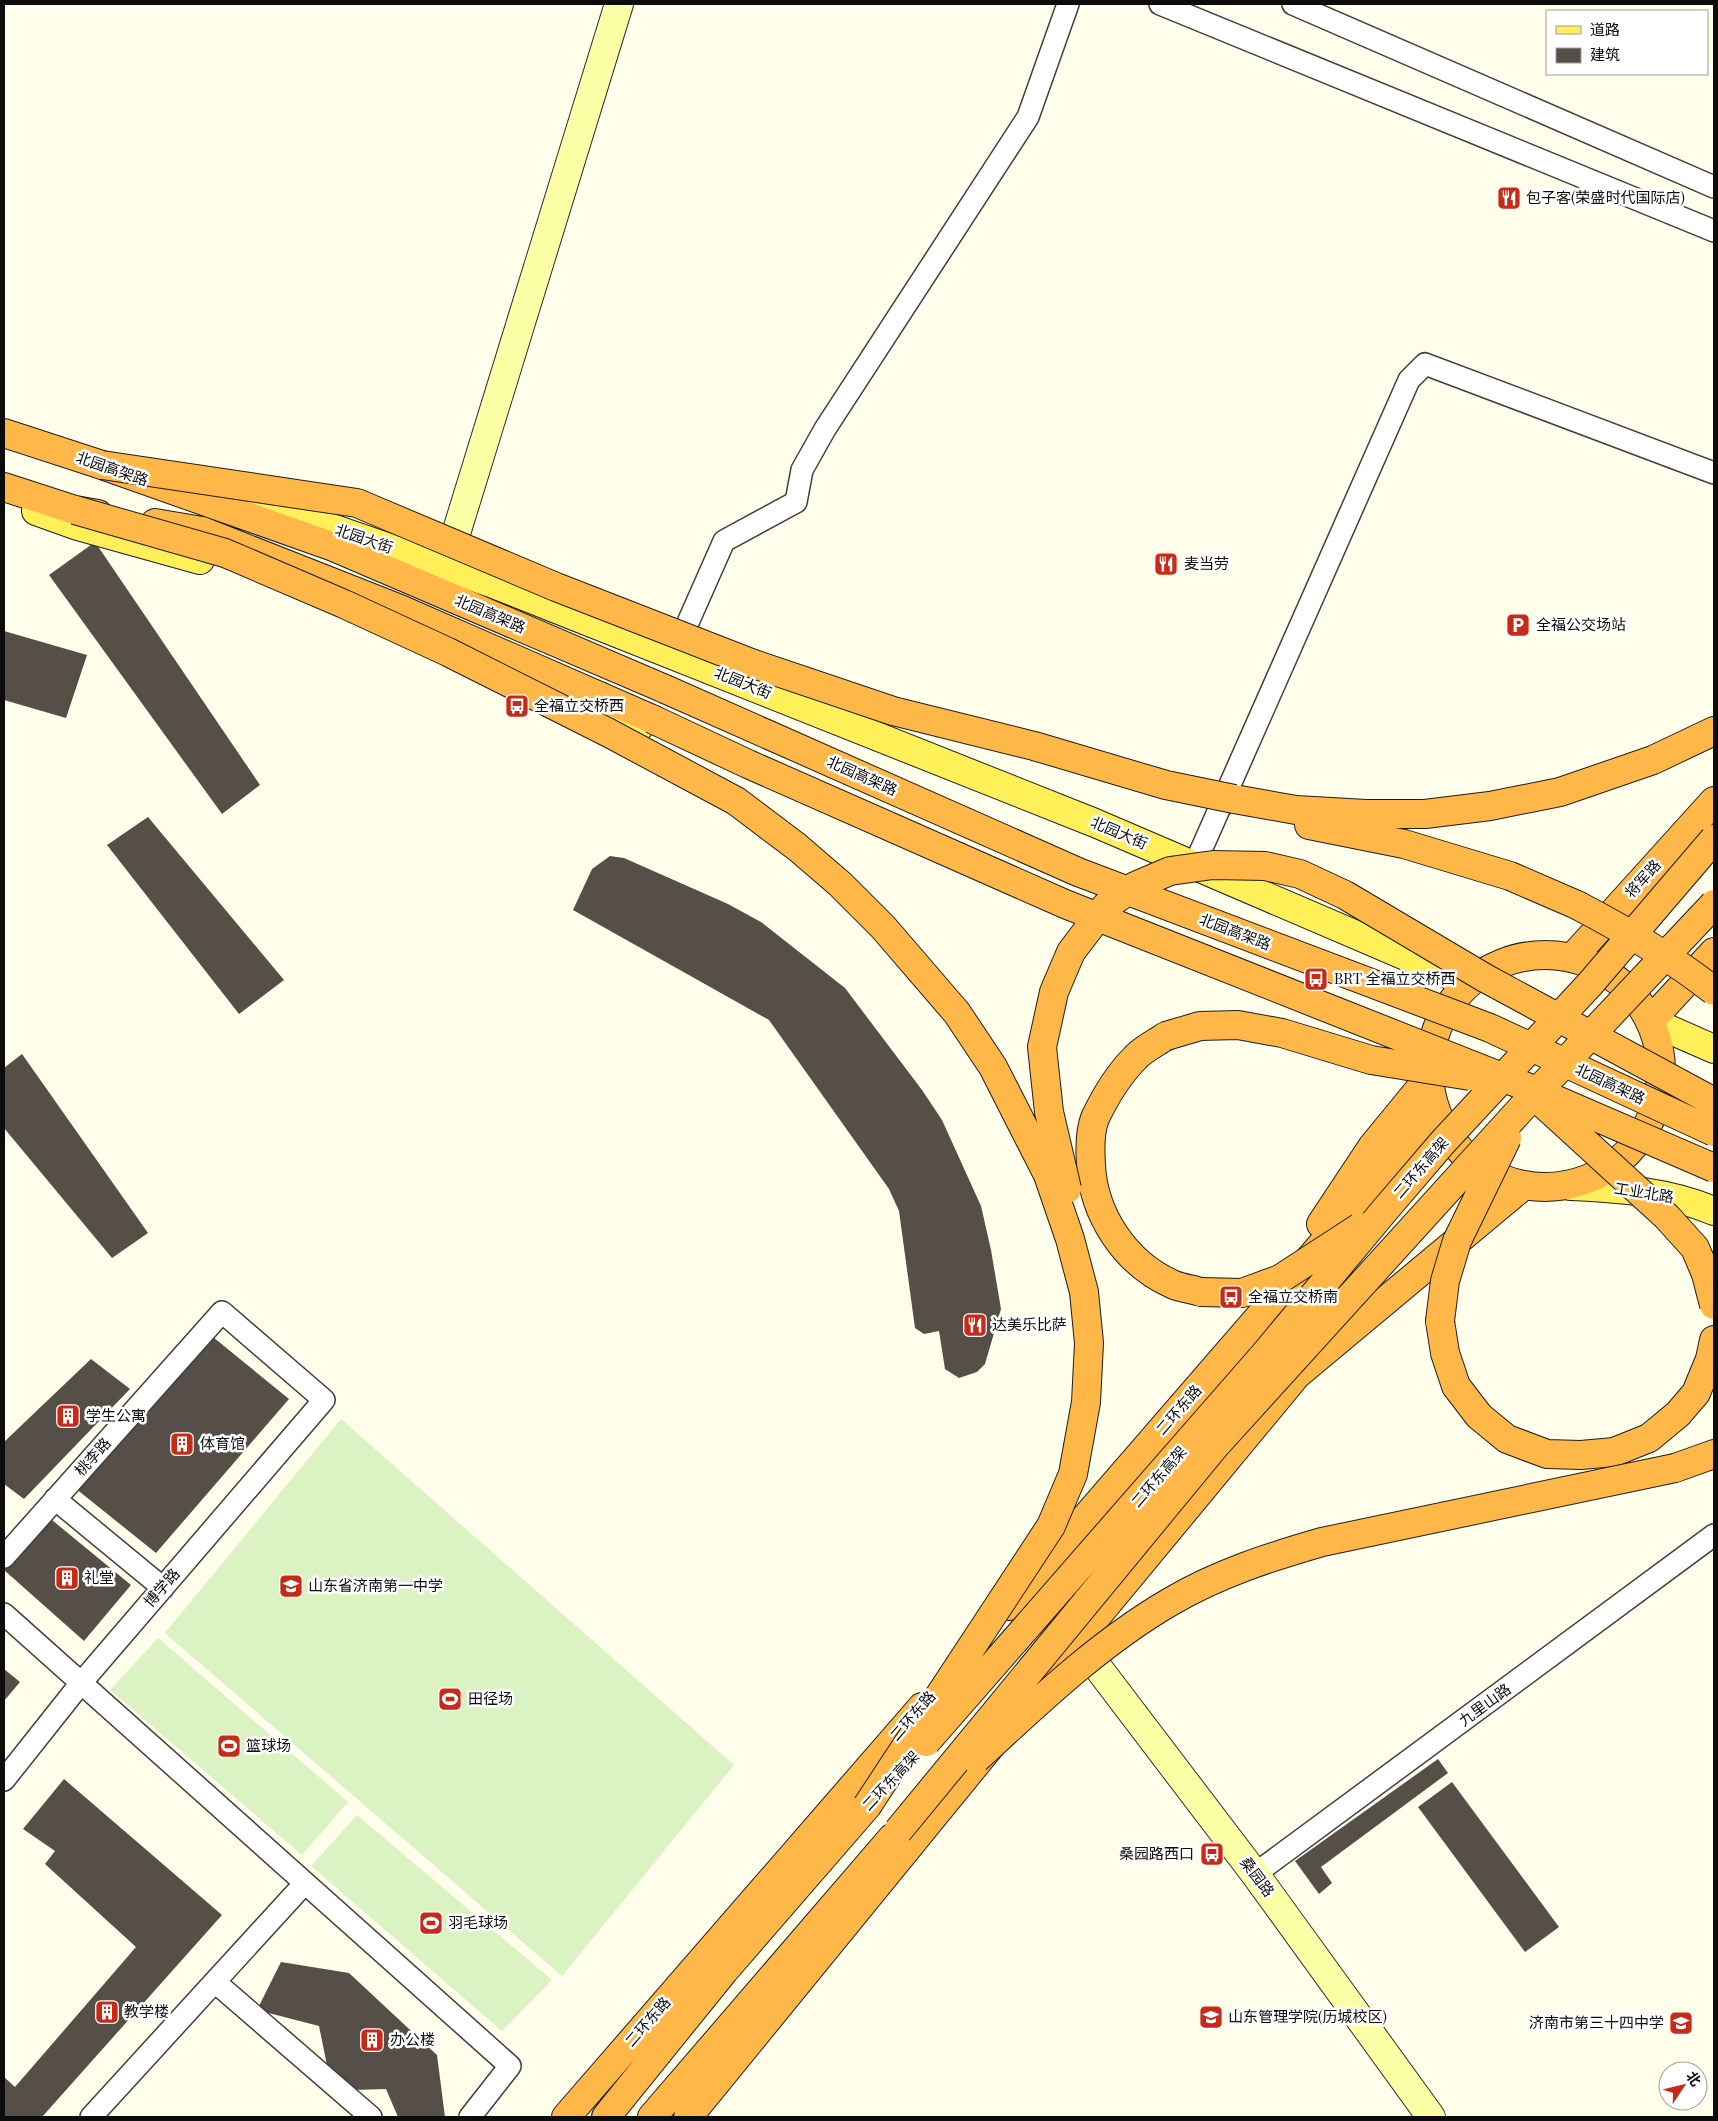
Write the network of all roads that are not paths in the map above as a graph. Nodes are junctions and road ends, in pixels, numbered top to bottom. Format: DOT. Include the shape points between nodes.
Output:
graph roads {
  1 [pos="619,4"];
  2 [pos="1068,4"];
  3 [pos="1160,4"];
  4 [pos="1293,4"];
  5 [pos="1714,186"];
  6 [pos="1714,231"];
  7 [pos="4,427"];
  8 [pos="4,433"];
  9 [pos="102,465"];
  10 [pos="1714,474"];
  11 [pos="4,487"];
  12 [pos="4,499"];
  13 [pos="75,510"];
  14 [pos="445,567"];
  15 [pos="682,636"];
  16 [pos="1714,731"];
  17 [pos="1234,799"];
  18 [pos="1714,801"];
  19 [pos="1714,839"];
  20 [pos="1194,866"];
  21 [pos="1714,904"];
  22 [pos="1714,952"];
  23 [pos="1573,957"];
  24 [pos="1466,982"];
  25 [pos="1714,991"];
  26 [pos="1650,1021"];
  27 [pos="1430,1045"];
  28 [pos="1714,1049"];
  29 [pos="1427,1080"];
  30 [pos="1521,1097"];
  31 [pos="1714,1102"];
  32 [pos="1436,1114"];
  33 [pos="1714,1132"];
  34 [pos="1714,1168"];
  35 [pos="1481,1169"];
  36 [pos="1523,1186"];
  37 [pos="1571,1186"];
  38 [pos="1384,1210"];
  39 [pos="1714,1211"];
  40 [pos="1084,1292"];
  41 [pos="1714,1306"];
  42 [pos="222,1312"];
  43 [pos="1261,1315"];
  44 [pos="1714,1340"];
  45 [pos="1294,1377"];
  46 [pos="1714,1456"];
  47 [pos="55,1499"];
  48 [pos="1714,1535"];
  49 [pos="4,1557"];
  50 [pos="163,1588"];
  51 [pos="4,1614"];
  52 [pos="1077,1640"];
  53 [pos="81,1683"];
  54 [pos="4,1780"];
  55 [pos="867,1806"];
  56 [pos="898,1831"];
  57 [pos="1255,1874"];
  58 [pos="305,1883"];
  59 [pos="215,1982"];
  60 [pos="92,2117"];
  61 [pos="371,2117"];
  62 [pos="470,2117"];
  63 [pos="566,2117"];
  64 [pos="606,2117"];
  65 [pos="652,2117"];
  66 [pos="688,2117"];
  67 [pos="1431,2117"];
  1 -- 14 [label="street"];
  2 -- 15 [label="street" via="1028,117 825,429 802,470 796,502 724,541"];
  3 -- 6 [label="street"];
  4 -- 5 [label="street"];
  7 -- 14 [label="main road, 北园大街" via="268,506"];
  8 -- 9 [label="highway, 北园高架路"];
  9 -- 15 [label="highway, bridge" via="357,502 556,587"];
  9 -- 33 [label="highway, 北园高架路, bridge" via="331,546 665,689 1078,872 1490,1028"];
  10 -- 20 [label="street" via="1426,364 1409,380"];
  11 -- 13 [label="highway, 北园高架路"];
  12 -- 27 [label="main road" via="78,526 218,565 412,645 810,786"];
  13 -- 30 [label="highway, 北园高架路, bridge" via="202,531 400,609 1065,904"];
  13 -- 40 [label="highway, bridge" via="225,552 405,632 609,733 736,801 797,847 883,927 957,1013 993,1067 1048,1175"];
  14 -- 20 [label="main road, 北园大街" via="1095,823"];
  15 -- 17 [label="highway, bridge" via="893,711 1034,746 1166,785"];
  16 -- 17 [label="highway" via="1654,760 1560,792 1490,806 1425,814 1366,814 1296,810"];
  17 -- 25 [label="highway, bridge" via="1292,822 1404,844 1510,876 1597,916 1696,976"];
  18 -- 23 [label="highway, 将军路"];
  19 -- 38 [label="highway, 二环东高架, bridge" via="1590,984"];
  20 -- 24 [label="main road, 北园大街"];
  21 -- 30 [label="highway, 二环东高架, bridge"];
  22 -- 26 [label="highway"];
  23 -- 24 [label="highway" via="1535,954 1499,962"];
  23 -- 26 [label="highway" via="1604,970 1631,992"];
  24 -- 27 [label="highway"];
  26 -- 28 [label="main road"];
  26 -- 37 [label="highway" via="1661,1062 1657,1104 1638,1142 1607,1170"];
  27 -- 29 [label="highway"];
  29 -- 32 [label="highway"];
  29 -- 43 [label="highway, 二环东路" via="1372,1147"];
  30 -- 34 [label="highway, 北园高架路, bridge"];
  30 -- 38 [label="highway, bridge" via="1371,1060 1282,1033 1238,1024 1200,1026 1166,1036 1136,1057 1110,1090 1094,1120 1091,1182 1101,1212 1119,1242 1146,1269 1172,1284 1201,1292 1242,1293 1280,1279"];
  30 -- 41 [label="highway, bridge" via="1667,1217 1695,1248"];
  30 -- 44 [label="highway, bridge" via="1457,1241 1444,1281 1440,1320 1445,1353 1456,1386 1479,1416 1508,1439 1547,1454 1614,1452 1649,1438 1696,1394"];
  30 -- 56 [label="highway, 二环东高架, bridge" via="1215,1446"];
  31 -- 40 [label="highway, bridge" via="1485,978 1346,894 1300,874 1265,866 1213,865 1170,871 1135,886 1106,906 1071,952 1054,992 1042,1048 1048,1103"];
  32 -- 35 [label="highway" via="1454,1145"];
  32 -- 43 [label="highway, 二环东路"];
  35 -- 36 [label="highway"];
  35 -- 45 [label="highway"];
  36 -- 37 [label="highway"];
  36 -- 45 [label="highway"];
  37 -- 39 [label="main road, 工业北路" via="1621,1188 1692,1202"];
  38 -- 55 [label="highway, 二环东高架, bridge" via="1251,1370 906,1766"];
  40 -- 55 [label="highway, bridge" via="1089,1343 1086,1402 1073,1474 1051,1526"];
  42 -- 47 [label="street, 桃李路"];
  42 -- 50 [label="street, 博学路" via="324,1400"];
  43 -- 63 [label="highway, 二环东路"];
  45 -- 52 [label="highway"];
  46 -- 56 [label="highway, bridge" via="1675,1468 1322,1542 1224,1576 1171,1601 1116,1638 1043,1696"];
  47 -- 49 [label="street, 桃李路"];
  47 -- 50 [label="street"];
  48 -- 57 [label="street, 九里山路"];
  50 -- 53 [label="street, 博学路"];
  51 -- 53 [label="street"];
  52 -- 57 [label="street, 桑园路"];
  52 -- 66 [label="highway"];
  53 -- 54 [label="street, 博学路"];
  53 -- 58 [label="street"];
  55 -- 64 [label="highway, 二环东高架" via="724,1971"];
  56 -- 65 [label="highway, 二环东高架"];
  57 -- 67 [label="street, 桑园路"];
  58 -- 59 [label="street"];
  58 -- 62 [label="street" via="510,2066"];
  59 -- 60 [label="street"];
  59 -- 61 [label="street"];
}
